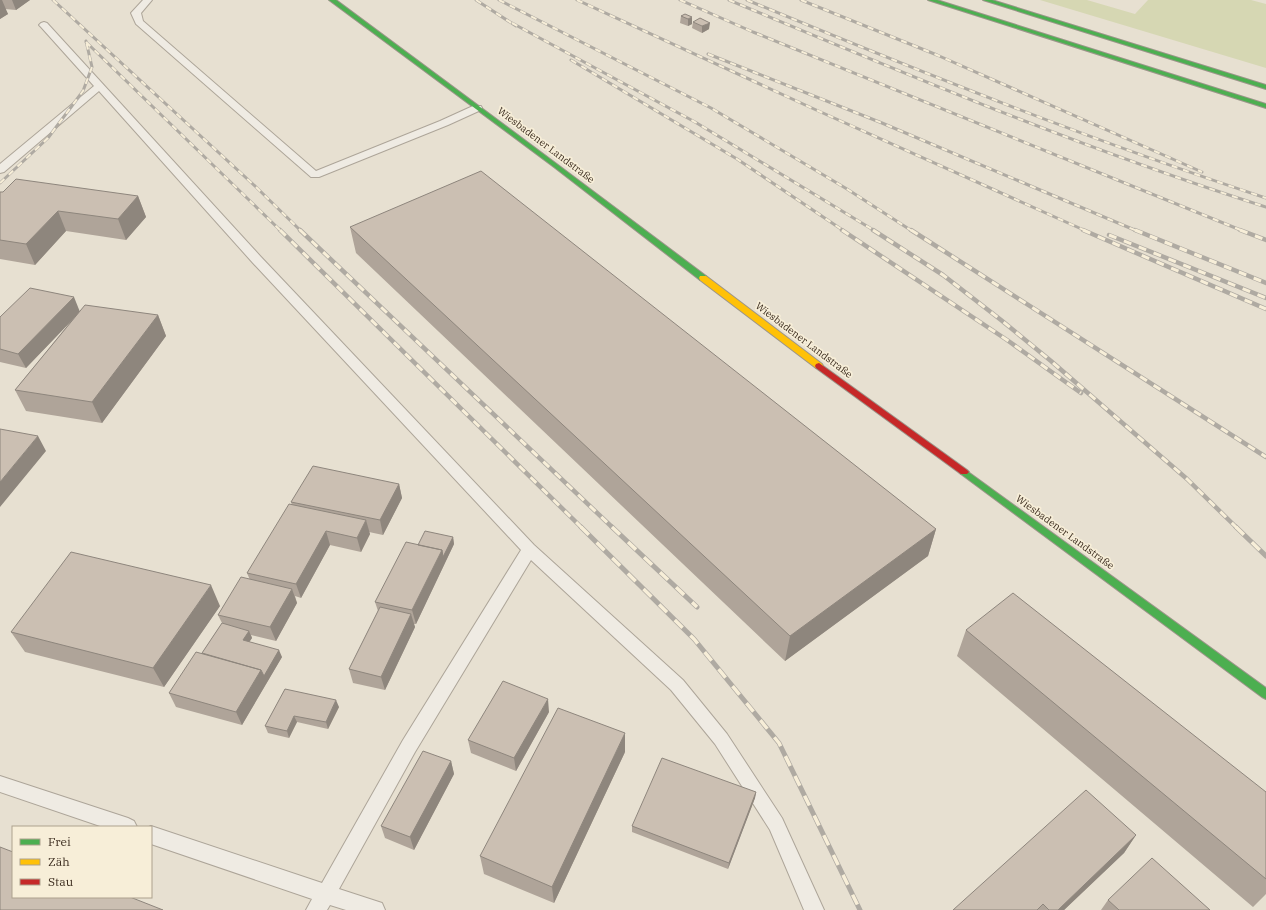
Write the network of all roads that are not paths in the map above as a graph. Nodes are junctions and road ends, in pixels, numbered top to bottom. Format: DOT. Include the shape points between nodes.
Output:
graph roads {
  1 [pos="148,0"];
  2 [pos="332,0"];
  3 [pos="931,0"];
  4 [pos="986,0"];
  5 [pos="44,25"];
  6 [pos="99,86"];
  7 [pos="1266,86"];
  8 [pos="1266,106"];
  9 [pos="477,108"];
  10 [pos="0,170"];
  11 [pos="529,549"];
  12 [pos="1266,694"];
  13 [pos="0,784"];
  14 [pos="125,826"];
  15 [pos="152,835"];
  16 [pos="326,894"];
  17 [pos="316,910"];
  18 [pos="376,910"];
  19 [pos="814,910"];
  1 -- 9 [label="lane" via="136,13 139,22 315,175"];
  2 -- 9 [label="main road, Wiesbadener Landstraße"];
  3 -- 8 [label="main road"];
  4 -- 7 [label="main road"];
  5 -- 6 [label="lane"];
  6 -- 10 [label="lane"];
  6 -- 11 [label="lane" via="257,260"];
  9 -- 12 [label="main road, Wiesbadener Landstraße" via="822,368"];
  11 -- 16 [label="lane" via="409,746"];
  11 -- 19 [label="lane" via="677,685 720,739 776,824"];
  13 -- 14 [label="lane"];
  15 -- 16 [label="lane"];
  16 -- 17 [label="lane"];
  16 -- 18 [label="lane"];
}
